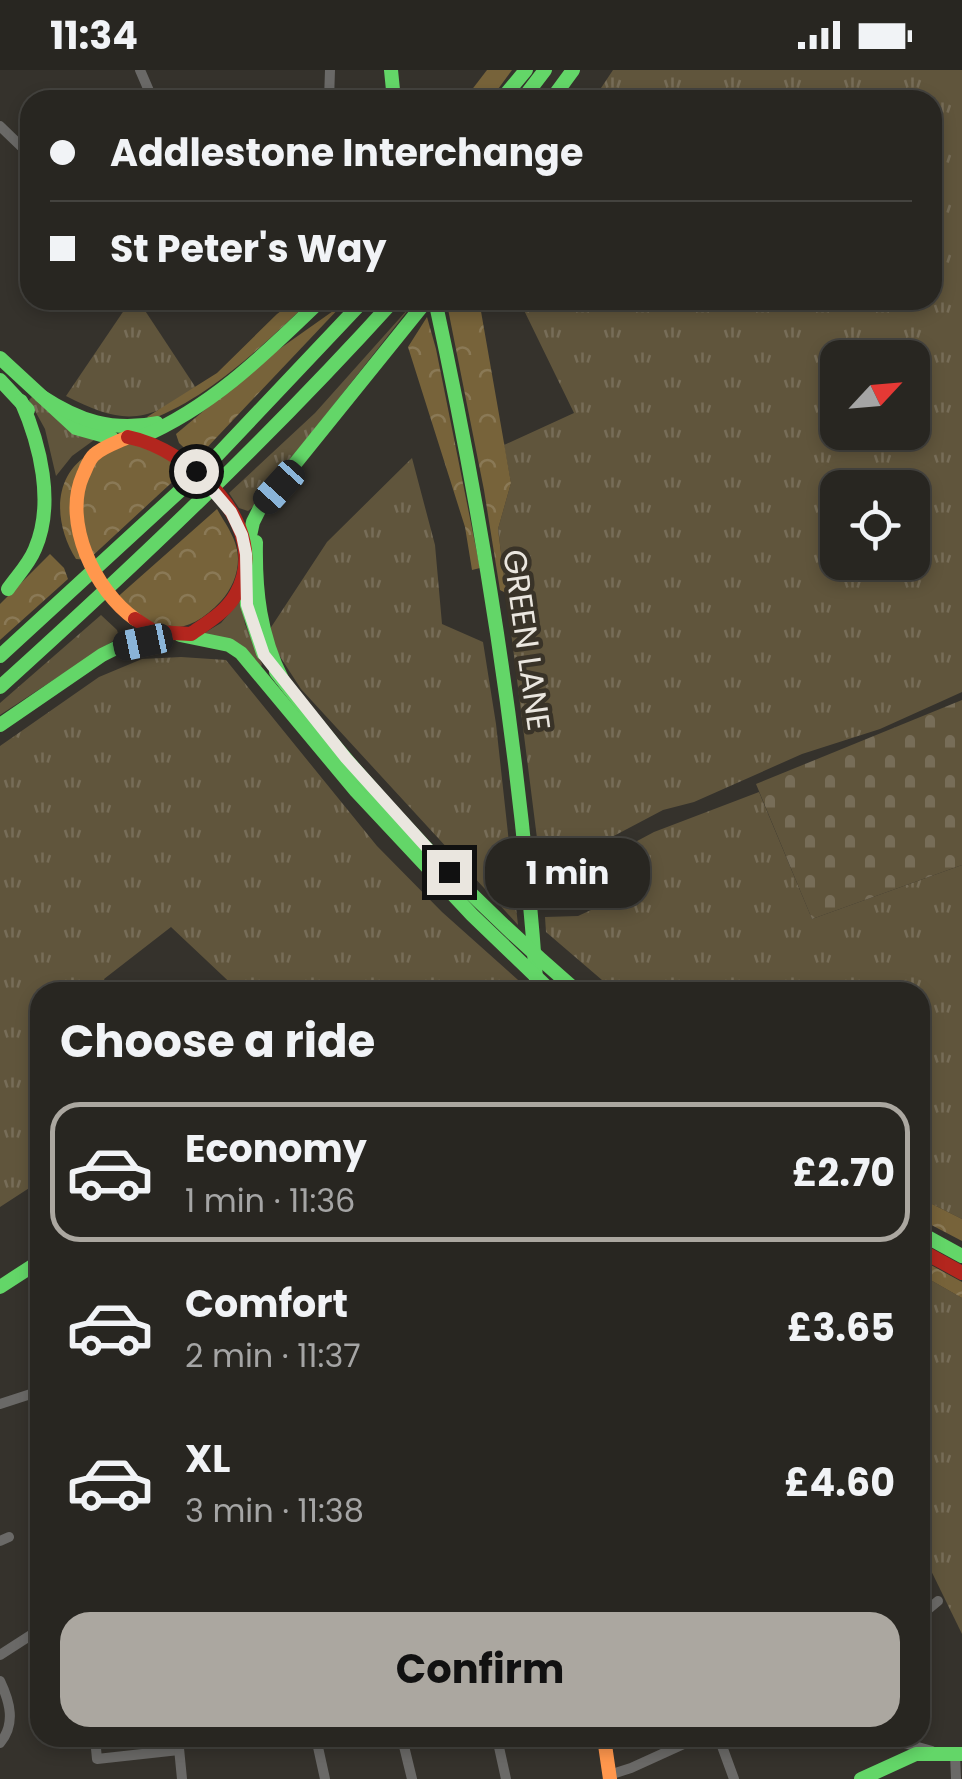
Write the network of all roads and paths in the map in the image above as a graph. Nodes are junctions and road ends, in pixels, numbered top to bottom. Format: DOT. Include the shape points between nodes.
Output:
graph roads {
  1 [pos="526,70"];
  2 [pos="545,70"];
  3 [pos="510,90"];
  4 [pos="530,90"];
  5 [pos="0,126"];
  6 [pos="20,146"];
  7 [pos="310,310"];
  8 [pos="355,310"];
  9 [pos="385,310"];
  10 [pos="419,310"];
  11 [pos="438,310"];
  12 [pos="0,358"];
  13 [pos="234,377"];
  14 [pos="0,380"];
  15 [pos="41,396"];
  16 [pos="21,401"];
  17 [pos="114,438"];
  18 [pos="141,438"];
  19 [pos="279,487"];
  20 [pos="52,512"];
  21 [pos="55,534"];
  22 [pos="246,554"];
  23 [pos="68,562"];
  24 [pos="245,576"];
  25 [pos="4,593"];
  26 [pos="172,636"];
  27 [pos="0,656"];
  28 [pos="282,679"];
  29 [pos="0,686"];
  30 [pos="0,725"];
  31 [pos="508,940"];
  32 [pos="536,982"];
  33 [pos="544,982"];
  34 [pos="565,982"];
  35 [pos="930,1238"];
  36 [pos="930,1255"];
  37 [pos="962,1256"];
  38 [pos="30,1268"];
  39 [pos="962,1273"];
  40 [pos="0,1287"];
  41 [pos="30,1394"];
  42 [pos="0,1404"];
  43 [pos="938,1602"];
  44 [pos="930,1608"];
  45 [pos="30,1636"];
  46 [pos="0,1655"];
  47 [pos="0,1681"];
  48 [pos="0,1743"];
  49 [pos="96,1747"];
  50 [pos="162,1747"];
  51 [pos="178,1747"];
  52 [pos="318,1747"];
  53 [pos="404,1747"];
  54 [pos="499,1747"];
  55 [pos="605,1747"];
  56 [pos="678,1747"];
  57 [pos="722,1747"];
  58 [pos="894,1747"];
  59 [pos="918,1747"];
  60 [pos="933,1752"];
  61 [pos="958,1754"];
  62 [pos="901,1763"];
  63 [pos="609,1777"];
  64 [pos="182,1779"];
  65 [pos="325,1779"];
  66 [pos="412,1779"];
  67 [pos="506,1779"];
  68 [pos="734,1779"];
  69 [pos="861,1779"];
  70 [pos="874,1779"];
  71 [pos="956,1779"];
  1 -- 3 [label="main road"];
  2 -- 4 [label="main road"];
  5 -- 6 [label="street"];
  7 -- 13 [label="main road"];
  8 -- 27 [label="main road" via="208,466"];
  9 -- 29 [label="main road" via="283,421"];
  10 -- 19 [label="main road"];
  11 -- 32 [label="main road, GREEN LANE" via="510,694"];
  12 -- 15 [label="main road"];
  13 -- 15 [label="main road" via="173,416 139,428 86,424"];
  13 -- 18 [label="main road" via="183,420"];
  14 -- 16 [label="main road"];
  15 -- 17 [label="main road" via="76,428"];
  16 -- 20 [label="main road" via="41,431"];
  16 -- 25 [label="main road" via="38,449 42,522 32,553"];
  17 -- 18 [label="main road"];
  17 -- 20 [label="main road" via="80,454 62,474"];
  18 -- 22 [label="main road" via="179,456 231,512"];
  19 -- 22 [label="main road" via="253,522"];
  19 -- 28 [label="main road" via="256,541 254,578 261,629"];
  20 -- 21 [label="main road"];
  20 -- 25 [label="main road" via="42,549"];
  22 -- 24 [label="main road"];
  23 -- 26 [label="main road" via="131,627"];
  24 -- 26 [label="main road" via="219,616"];
  24 -- 28 [label="main road" via="253,630"];
  26 -- 30 [label="main road" via="102,655"];
  26 -- 31 [label="main road" via="241,652 356,791"];
  28 -- 31 [label="main road"];
  31 -- 33 [label="main road"];
  31 -- 34 [label="main road"];
  35 -- 37 [label="main road"];
  36 -- 39 [label="main road"];
  38 -- 40 [label="main road"];
  41 -- 42 [label="street"];
  43 -- 44 [label="street"];
  45 -- 46 [label="street"];
  47 -- 48 [label="street" via="10,1728"];
  49 -- 50 [label="street" via="97,1759"];
  51 -- 64 [label="street"];
  52 -- 65 [label="street"];
  53 -- 66 [label="street"];
  54 -- 67 [label="street"];
  55 -- 63 [label="main road"];
  56 -- 63 [label="street"];
  57 -- 68 [label="street"];
  58 -- 62 [label="street"];
  59 -- 60 [label="street"];
  60 -- 61 [label="main road"];
  60 -- 62 [label="main road"];
  61 -- 62 [label="main road"];
  61 -- 71 [label="street"];
  62 -- 69 [label="main road"];
  62 -- 70 [label="main road"];
}
